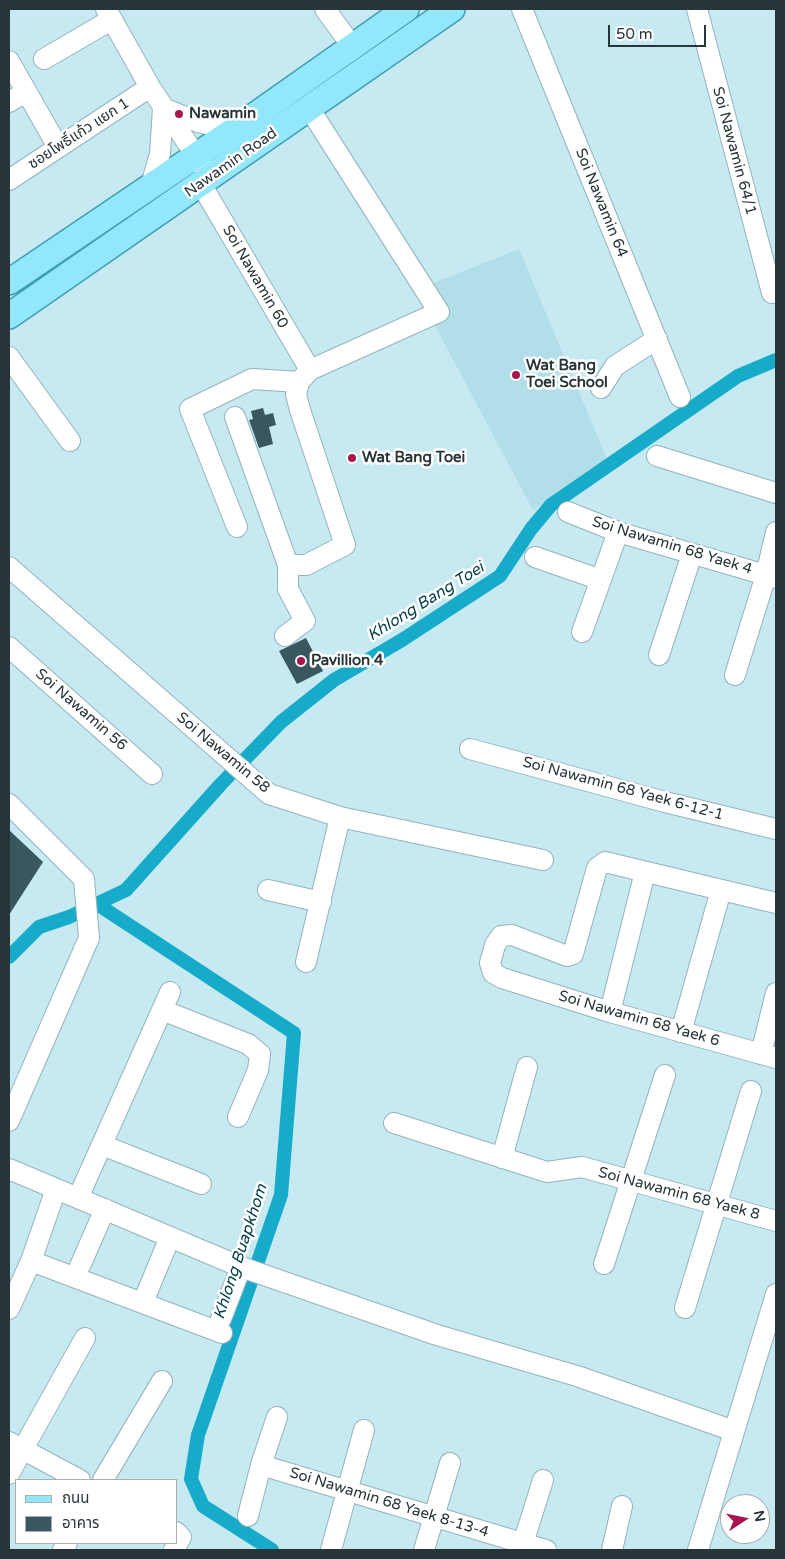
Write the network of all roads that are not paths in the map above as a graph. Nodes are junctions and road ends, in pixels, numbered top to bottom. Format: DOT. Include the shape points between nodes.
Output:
graph roads {
  1 [pos="325,9"];
  2 [pos="406,9"];
  3 [pos="452,9"];
  4 [pos="522,9"];
  5 [pos="697,9"];
  6 [pos="109,14"];
  7 [pos="352,46"];
  8 [pos="44,59"];
  9 [pos="9,60"];
  10 [pos="150,87"];
  11 [pos="17,97"];
  12 [pos="163,108"];
  13 [pos="309,108"];
  14 [pos="234,130"];
  15 [pos="58,147"];
  16 [pos="195,155"];
  17 [pos="9,180"];
  18 [pos="206,180"];
  19 [pos="151,185"];
  20 [pos="9,282"];
  21 [pos="772,293"];
  22 [pos="9,316"];
  23 [pos="657,340"];
  24 [pos="9,357"];
  25 [pos="305,376"];
  26 [pos="601,388"];
  27 [pos="680,397"];
  28 [pos="235,417"];
  29 [pos="70,441"];
  30 [pos="657,456"];
  31 [pos="776,493"];
  32 [pos="568,512"];
  33 [pos="237,527"];
  34 [pos="618,532"];
  35 [pos="776,532"];
  36 [pos="692,554"];
  37 [pos="535,557"];
  38 [pos="288,565"];
  39 [pos="9,567"];
  40 [pos="771,577"];
  41 [pos="601,580"];
  42 [pos="582,632"];
  43 [pos="285,636"];
  44 [pos="9,647"];
  45 [pos="659,655"];
  46 [pos="735,674"];
  47 [pos="470,748"];
  48 [pos="152,774"];
  49 [pos="9,804"];
  50 [pos="340,817"];
  51 [pos="776,828"];
  52 [pos="543,860"];
  53 [pos="645,872"];
  54 [pos="268,890"];
  55 [pos="721,890"];
  56 [pos="321,902"];
  57 [pos="776,904"];
  58 [pos="306,962"];
  59 [pos="170,992"];
  60 [pos="776,994"];
  61 [pos="162,1010"];
  62 [pos="610,1012"];
  63 [pos="681,1032"];
  64 [pos="768,1056"];
  65 [pos="527,1067"];
  66 [pos="665,1075"];
  67 [pos="752,1092"];
  68 [pos="238,1117"];
  69 [pos="9,1121"];
  70 [pos="394,1123"];
  71 [pos="102,1145"];
  72 [pos="502,1158"];
  73 [pos="9,1169"];
  74 [pos="630,1182"];
  75 [pos="201,1184"];
  76 [pos="56,1189"];
  77 [pos="78,1198"];
  78 [pos="716,1205"];
  79 [pos="105,1209"];
  80 [pos="776,1221"];
  81 [pos="170,1237"];
  82 [pos="32,1261"];
  83 [pos="604,1264"];
  84 [pos="80,1266"];
  85 [pos="246,1268"];
  86 [pos="146,1294"];
  87 [pos="776,1294"];
  88 [pos="685,1308"];
  89 [pos="9,1309"];
  90 [pos="85,1338"];
  91 [pos="162,1380"];
  92 [pos="277,1418"];
  93 [pos="364,1430"];
  94 [pos="734,1430"];
  95 [pos="16,1446"];
  96 [pos="450,1463"];
  97 [pos="261,1465"];
  98 [pos="9,1474"];
  99 [pos="78,1479"];
  100 [pos="104,1479"];
  101 [pos="543,1480"];
  102 [pos="347,1492"];
  103 [pos="622,1506"];
  104 [pos="248,1516"];
  105 [pos="434,1518"];
  106 [pos="522,1547"];
  107 [pos="332,1550"];
  108 [pos="424,1550"];
  109 [pos="546,1550"];
  110 [pos="612,1550"];
  111 [pos="698,1550"];
  1 -- 7 [label="street"];
  2 -- 7 [label="main road, Nawamin Road"];
  3 -- 13 [label="main road, Nawamin Road"];
  4 -- 23 [label="street, Soi Nawamin 64"];
  5 -- 21 [label="street, Soi Nawamin 64/1"];
  6 -- 8 [label="street"];
  6 -- 10 [label="street, Soi Nawamin 60"];
  7 -- 14 [label="main road, Nawamin Road"];
  9 -- 11 [label="street"];
  10 -- 12 [label="street, Soi Nawamin 60"];
  10 -- 15 [label="street, ซอยโพธิ์แก้ว แยก 1"];
  11 -- 15 [label="street"];
  12 -- 14 [label="street" via="198,122"];
  12 -- 16 [label="street, Soi Nawamin 60"];
  12 -- 19 [label="street" via="160,154"];
  13 -- 18 [label="main road, Nawamin Road"];
  13 -- 25 [label="street" via="439,312"];
  14 -- 16 [label="main road, Nawamin Road"];
  15 -- 17 [label="street, ซอยโพธิ์แก้ว แยก 1"];
  16 -- 18 [label="street, Soi Nawamin 60"];
  16 -- 19 [label="main road, Nawamin Road"];
  18 -- 22 [label="main road, Nawamin Road"];
  18 -- 25 [label="street, Soi Nawamin 60"];
  19 -- 20 [label="main road, Nawamin Road"];
  23 -- 26 [label="street" via="616,366"];
  23 -- 27 [label="street, Soi Nawamin 64"];
  24 -- 29 [label="street"];
  25 -- 33 [label="street" via="252,379 190,409"];
  25 -- 38 [label="street" via="296,394 345,545 306,565"];
  28 -- 38 [label="street"];
  30 -- 31 [label="street"];
  32 -- 34 [label="street, Soi Nawamin 68 Yaek 4"];
  34 -- 36 [label="street, Soi Nawamin 68 Yaek 4"];
  34 -- 41 [label="street"];
  35 -- 40 [label="street"];
  36 -- 40 [label="street, Soi Nawamin 68 Yaek 4"];
  36 -- 45 [label="street"];
  37 -- 41 [label="street"];
  38 -- 43 [label="street" via="288,589 305,622"];
  39 -- 50 [label="street, Soi Nawamin 58" via="269,794"];
  40 -- 46 [label="street"];
  41 -- 42 [label="street"];
  44 -- 48 [label="street, Soi Nawamin 56"];
  47 -- 51 [label="street, Soi Nawamin 68 Yaek 6-12-1" via="664,802"];
  49 -- 69 [label="street" via="84,879 88,938"];
  50 -- 52 [label="street, Soi Nawamin 58"];
  50 -- 56 [label="street"];
  53 -- 55 [label="street"];
  53 -- 62 [label="street"];
  53 -- 62 [label="street, Soi Nawamin 68 Yaek 6" via="604,862 597,868 573,954 567,956 512,935 501,936 490,963 493,973 502,978"];
  54 -- 56 [label="street"];
  55 -- 57 [label="street"];
  55 -- 63 [label="street"];
  56 -- 58 [label="street"];
  59 -- 61 [label="street"];
  60 -- 64 [label="street"];
  61 -- 68 [label="street" via="248,1044 260,1054 258,1070"];
  61 -- 71 [label="street"];
  62 -- 63 [label="street, Soi Nawamin 68 Yaek 6"];
  63 -- 64 [label="street, Soi Nawamin 68 Yaek 6"];
  65 -- 72 [label="street"];
  66 -- 74 [label="street"];
  67 -- 78 [label="street"];
  70 -- 72 [label="street"];
  71 -- 75 [label="street"];
  71 -- 77 [label="street"];
  72 -- 74 [label="street, Soi Nawamin 68 Yaek 8" via="548,1172 582,1168"];
  73 -- 76 [label="street"];
  74 -- 78 [label="street, Soi Nawamin 68 Yaek 8"];
  74 -- 83 [label="street"];
  76 -- 77 [label="street"];
  76 -- 82 [label="street"];
  77 -- 79 [label="street"];
  78 -- 80 [label="street, Soi Nawamin 68 Yaek 8"];
  78 -- 88 [label="street"];
  79 -- 81 [label="street"];
  79 -- 84 [label="street"];
  81 -- 85 [label="street"];
  81 -- 86 [label="street"];
  82 -- 85 [label="street" via="221,1326"];
  82 -- 89 [label="street"];
  85 -- 94 [label="street" via="437,1335 577,1376"];
  87 -- 94 [label="street"];
  90 -- 95 [label="street"];
  91 -- 100 [label="street"];
  92 -- 97 [label="street"];
  93 -- 102 [label="street"];
  94 -- 111 [label="street"];
  95 -- 98 [label="street"];
  95 -- 99 [label="street"];
  96 -- 105 [label="street"];
  97 -- 102 [label="street, Soi Nawamin 68 Yaek 8-13-4"];
  97 -- 104 [label="street"];
  101 -- 106 [label="street"];
  102 -- 105 [label="street, Soi Nawamin 68 Yaek 8-13-4"];
  102 -- 107 [label="street"];
  103 -- 110 [label="street"];
  105 -- 106 [label="street, Soi Nawamin 68 Yaek 8-13-4"];
  105 -- 108 [label="street"];
  106 -- 109 [label="street, Soi Nawamin 68 Yaek 8-13-4"];
}
